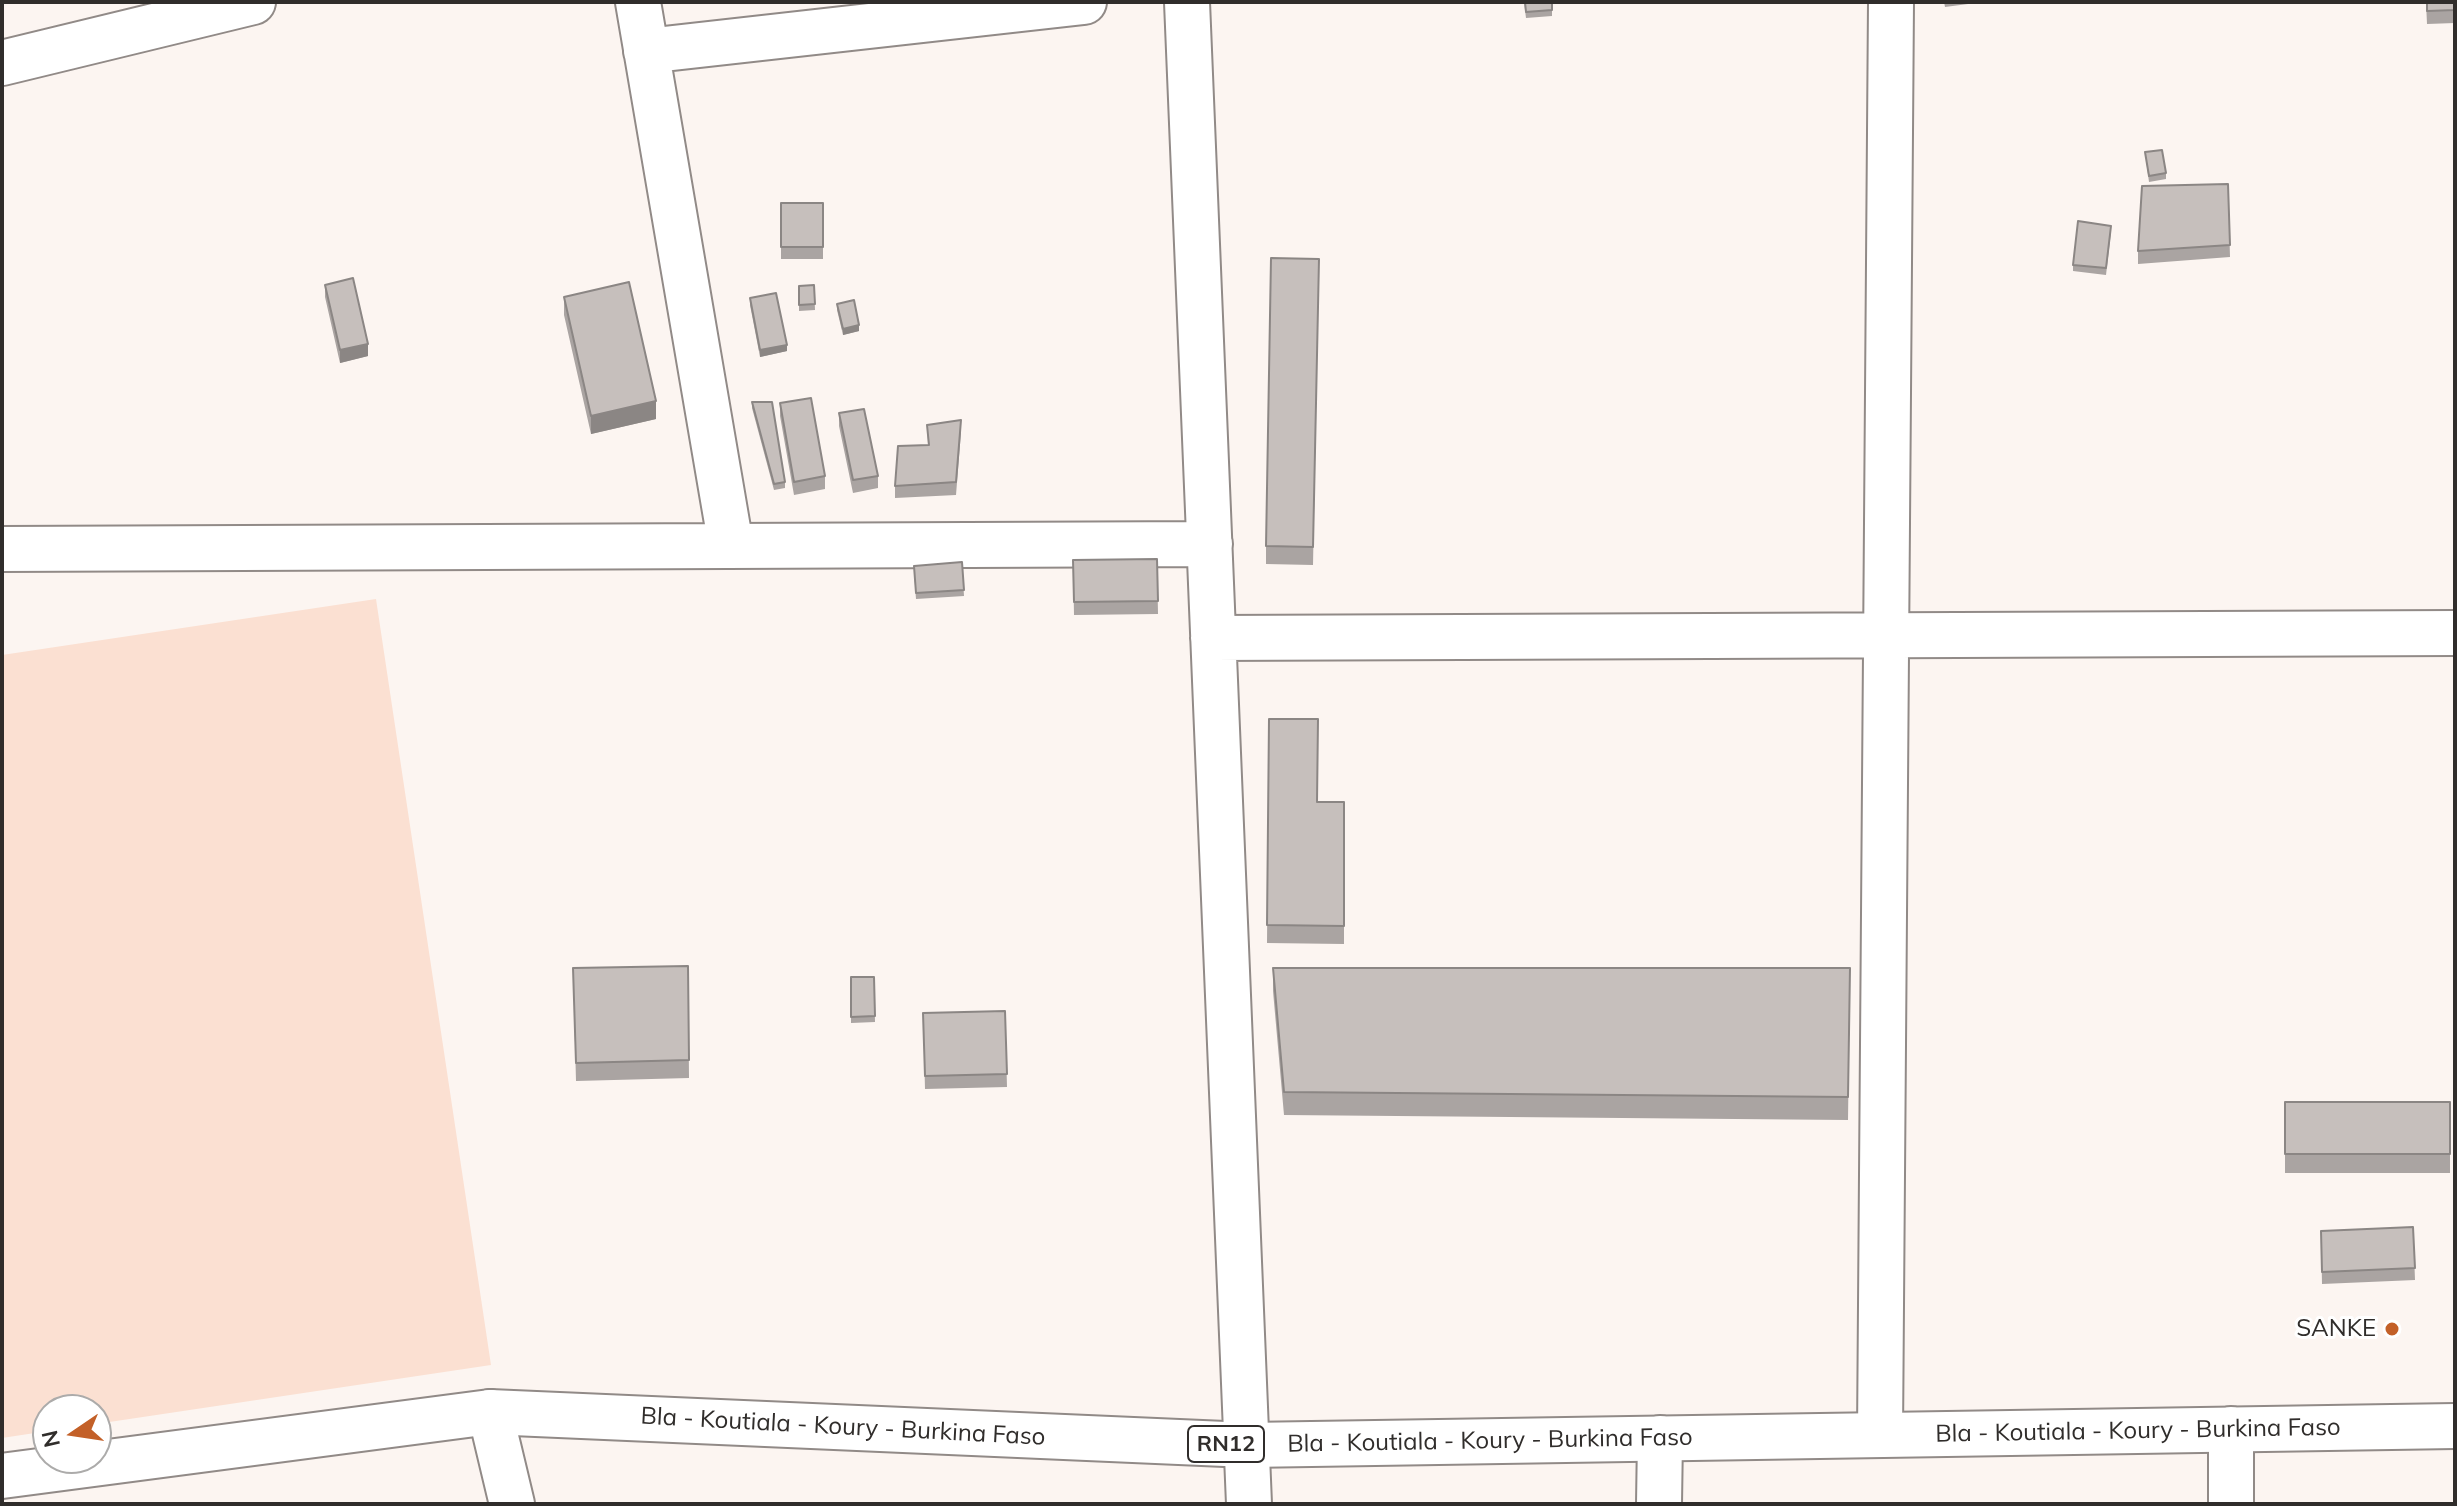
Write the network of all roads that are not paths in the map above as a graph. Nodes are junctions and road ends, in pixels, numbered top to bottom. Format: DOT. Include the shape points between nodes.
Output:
graph roads {
  1 [pos="253,2"];
  2 [pos="638,2"];
  3 [pos="1084,2"];
  4 [pos="1187,2"];
  5 [pos="1891,2"];
  6 [pos="646,51"];
  7 [pos="2,63"];
  8 [pos="1210,544"];
  9 [pos="731,546"];
  10 [pos="2,549"];
  11 [pos="2455,633"];
  12 [pos="1886,636"];
  13 [pos="1213,638"];
  14 [pos="490,1412"];
  15 [pos="2455,1426"];
  16 [pos="2231,1429"];
  17 [pos="1880,1435"];
  18 [pos="1660,1438"];
  19 [pos="1248,1445"];
  20 [pos="2,1476"];
  21 [pos="512,1504"];
  22 [pos="1249,1504"];
  23 [pos="1659,1504"];
  24 [pos="2231,1504"];
  1 -- 7 [label="street"];
  2 -- 6 [label="street"];
  3 -- 6 [label="street"];
  4 -- 8 [label="street"];
  5 -- 12 [label="street"];
  6 -- 9 [label="street"];
  8 -- 9 [label="street"];
  8 -- 13 [label="street"];
  9 -- 10 [label="street"];
  11 -- 12 [label="street"];
  12 -- 13 [label="street"];
  12 -- 17 [label="street"];
  13 -- 19 [label="street"];
  14 -- 19 [label="street, Bla - Koutiala - Koury - Burkina Faso / RN12"];
  14 -- 20 [label="street, Bla - Koutiala - Koury - Burkina Faso / RN12"];
  14 -- 21 [label="street"];
  15 -- 16 [label="street, Bla - Koutiala - Koury - Burkina Faso / RN12"];
  16 -- 17 [label="street, Bla - Koutiala - Koury - Burkina Faso / RN12"];
  16 -- 24 [label="street"];
  17 -- 18 [label="street, Bla - Koutiala - Koury - Burkina Faso / RN12"];
  18 -- 19 [label="street, Bla - Koutiala - Koury - Burkina Faso / RN12"];
  18 -- 23 [label="street"];
  19 -- 22 [label="street"];
}
